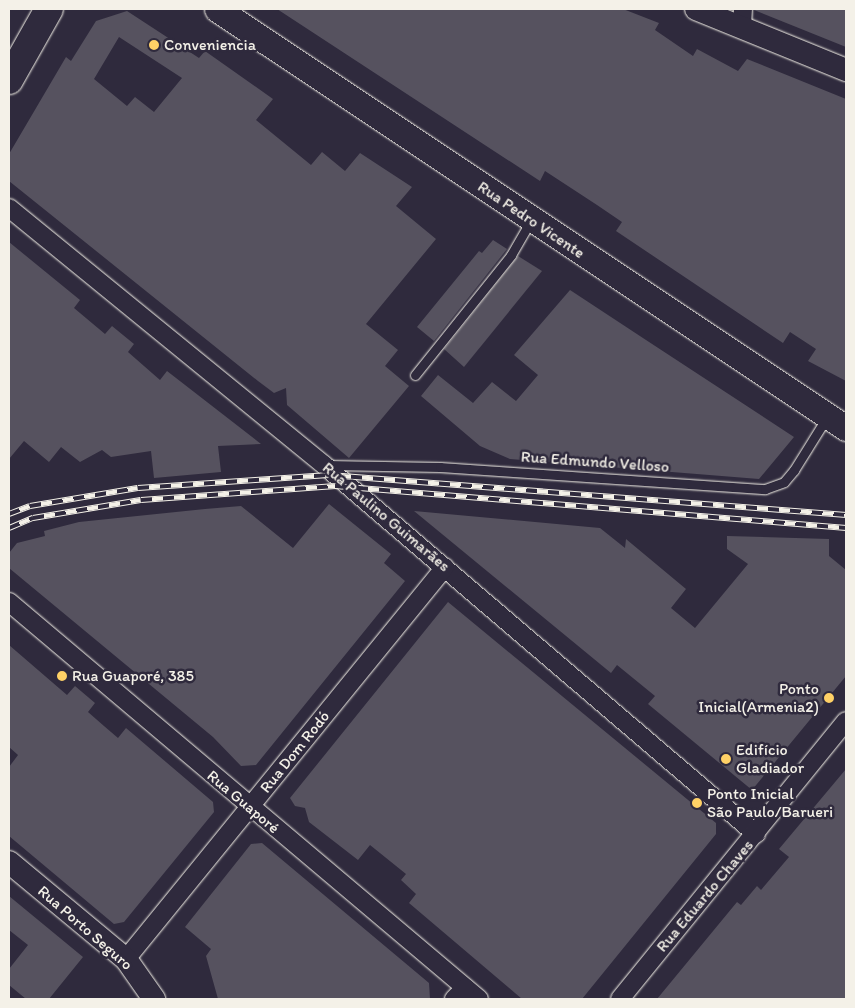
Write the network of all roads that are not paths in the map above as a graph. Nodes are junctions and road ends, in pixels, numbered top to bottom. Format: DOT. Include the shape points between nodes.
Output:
graph roads {
  1 [pos="50,9"];
  2 [pos="217,9"];
  3 [pos="696,9"];
  4 [pos="742,18"];
  5 [pos="846,70"];
  6 [pos="9,80"];
  7 [pos="9,208"];
  8 [pos="531,221"];
  9 [pos="415,375"];
  10 [pos="837,423"];
  11 [pos="324,465"];
  12 [pos="445,567"];
  13 [pos="9,602"];
  14 [pos="846,721"];
  15 [pos="250,808"];
  16 [pos="756,834"];
  17 [pos="9,862"];
  18 [pos="126,960"];
  19 [pos="459,993"];
  20 [pos="154,999"];
  21 [pos="479,999"];
  22 [pos="620,999"];
  1 -- 6 [label="main road"];
  2 -- 8 [label="main road, Rua Pedro Vicente"];
  3 -- 4 [label="street"];
  4 -- 5 [label="street"];
  7 -- 11 [label="street, Rua Paulino Guimarães"];
  8 -- 9 [label="lane" via="511,255"];
  8 -- 10 [label="main road, Rua Pedro Vicente"];
  10 -- 11 [label="lane, Rua Edmundo Velloso" via="784,482 765,489 440,467"];
  11 -- 12 [label="street, Rua Paulino Guimarães"];
  12 -- 15 [label="street, Rua Dom Rodó"];
  12 -- 16 [label="street, Rua Paulino Guimarães"];
  13 -- 15 [label="street, Rua Guaporé"];
  14 -- 16 [label="street, Rua Eduardo Chaves"];
  15 -- 18 [label="street, Rua Dom Rodó"];
  15 -- 19 [label="street, Rua Guaporé"];
  16 -- 22 [label="street, Rua Eduardo Chaves"];
  17 -- 18 [label="street, Rua Porto Seguro"];
  18 -- 20 [label="street, Rua Porto Seguro"];
  19 -- 21 [label="street, Rua Guaporé"];
}
